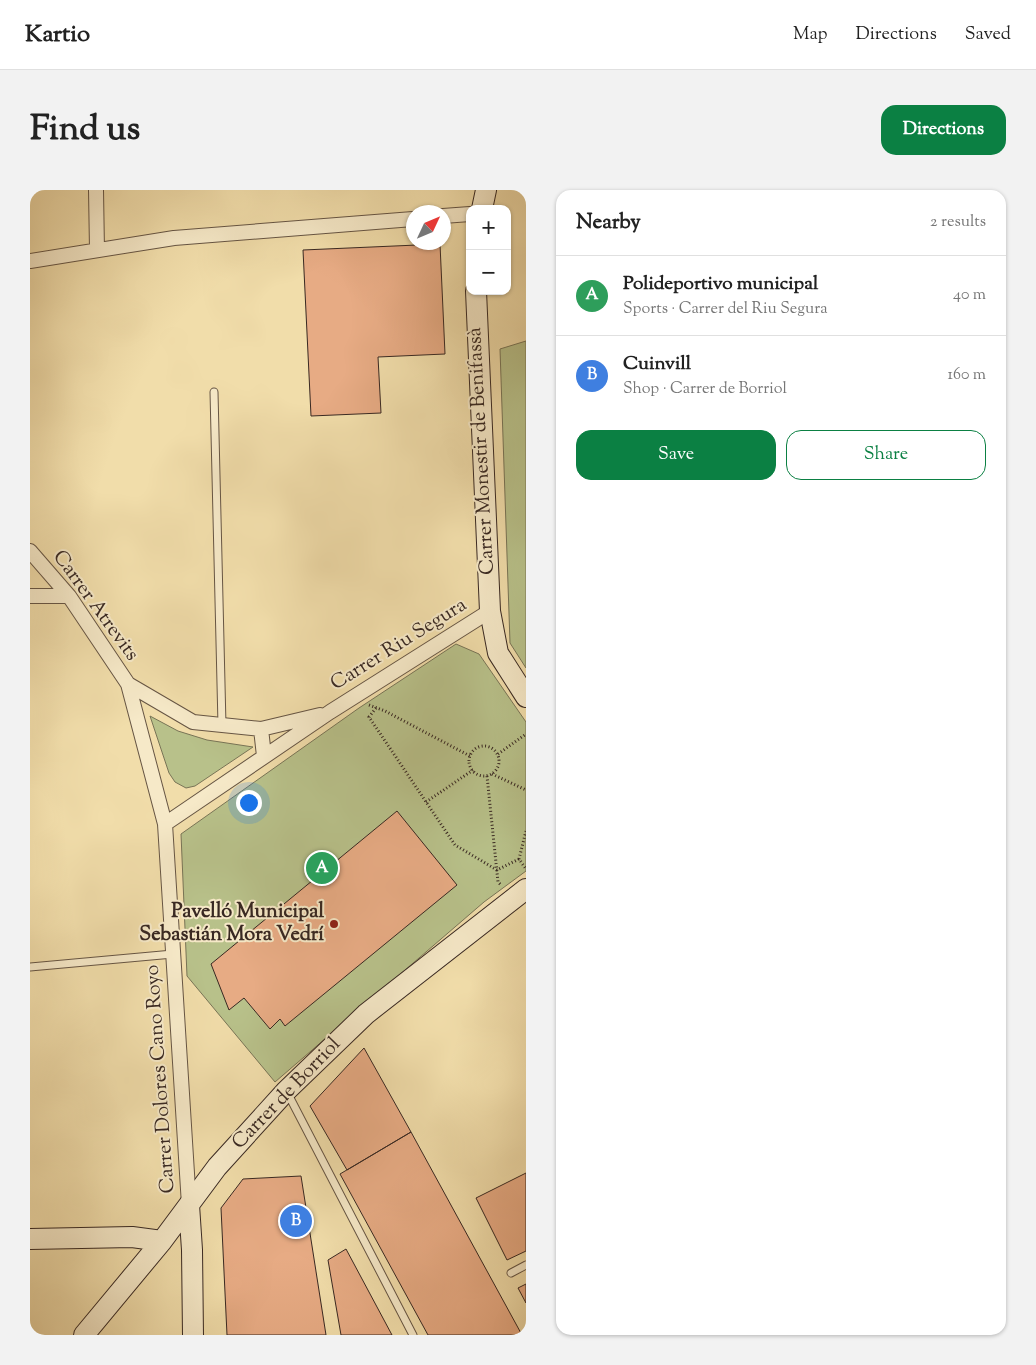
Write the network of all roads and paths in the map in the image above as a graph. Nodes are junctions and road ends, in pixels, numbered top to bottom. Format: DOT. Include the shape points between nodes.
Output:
graph roads {
  1 [pos="96,190"];
  2 [pos="486,190"];
  3 [pos="483,205"];
  4 [pos="466,214"];
  5 [pos="451,215"];
  6 [pos="406,220"];
  7 [pos="96,250"];
  8 [pos="30,261"];
  9 [pos="476,295"];
  10 [pos="214,392"];
  11 [pos="30,551"];
  12 [pos="30,596"];
  13 [pos="69,596"];
  14 [pos="490,612"];
  15 [pos="128,684"];
  16 [pos="360,693"];
  17 [pos="526,697"];
  18 [pos="376,708"];
  19 [pos="330,712"];
  20 [pos="222,725"];
  21 [pos="261,729"];
  22 [pos="526,734"];
  23 [pos="498,754"];
  24 [pos="264,756"];
  25 [pos="470,756"];
  26 [pos="473,770"];
  27 [pos="492,774"];
  28 [pos="487,776"];
  29 [pos="526,790"];
  30 [pos="426,802"];
  31 [pos="165,824"];
  32 [pos="526,831"];
  33 [pos="519,859"];
  34 [pos="526,868"];
  35 [pos="497,870"];
  36 [pos="526,889"];
  37 [pos="504,890"];
  38 [pos="173,954"];
  39 [pos="30,967"];
  40 [pos="286,1091"];
  41 [pos="189,1205"];
  42 [pos="30,1239"];
  43 [pos="162,1241"];
  44 [pos="526,1265"];
  45 [pos="511,1272"];
  46 [pos="84,1335"];
  47 [pos="193,1335"];
  48 [pos="414,1335"];
  1 -- 7 [label="street"];
  2 -- 3 [label="street"];
  4 -- 5 [label="street"];
  6 -- 7 [label="street" via="174,238"];
  7 -- 8 [label="street"];
  9 -- 14 [label="street, Carrer Monestir de Benifassà"];
  10 -- 20 [label="lane"];
  11 -- 13 [label="street, Carrer Atrevits"];
  12 -- 13 [label="street"];
  13 -- 15 [label="street, Carrer Atrevits"];
  14 -- 16 [label="street, Carrer Riu Segura"];
  14 -- 17 [label="street, Carrer Monestir de Benifassà" via="498,653"];
  15 -- 20 [label="street" via="193,722"];
  15 -- 31 [label="street, Carrer Dolores Cano Royo"];
  16 -- 18 [label="path" via="369,705"];
  16 -- 19 [label="street, Carrer Riu Segura"];
  18 -- 25 [label="path"];
  18 -- 30 [label="path" via="369,717"];
  19 -- 21 [label="street"];
  19 -- 24 [label="street, Carrer Riu Segura"];
  20 -- 21 [label="street"];
  21 -- 24 [label="street"];
  22 -- 23 [label="path"];
  23 -- 25 [label="path" via="483,746"];
  23 -- 27 [label="path" via="500,761"];
  24 -- 31 [label="street, Carrer Riu Segura"];
  25 -- 26 [label="path"];
  26 -- 28 [label="path"];
  26 -- 30 [label="path"];
  27 -- 28 [label="path"];
  27 -- 29 [label="path"];
  28 -- 35 [label="path"];
  30 -- 35 [label="path" via="455,845"];
  31 -- 38 [label="street, Carrer Dolores Cano Royo"];
  32 -- 33 [label="path"];
  33 -- 34 [label="path"];
  33 -- 35 [label="path"];
  35 -- 37 [label="path" via="498,882"];
  36 -- 40 [label="street, Carrer de Borriol" via="366,1014"];
  38 -- 39 [label="lane"];
  38 -- 41 [label="street, Carrer Dolores Cano Royo"];
  40 -- 41 [label="street, Carrer de Borriol" via="217,1167"];
  40 -- 48 [label="lane"];
  41 -- 43 [label="street, Carrer de Borriol"];
  41 -- 47 [label="street"];
  42 -- 43 [label="street" via="132,1237"];
  43 -- 46 [label="street, Carrer de Borriol"];
  44 -- 45 [label="lane"];
}
